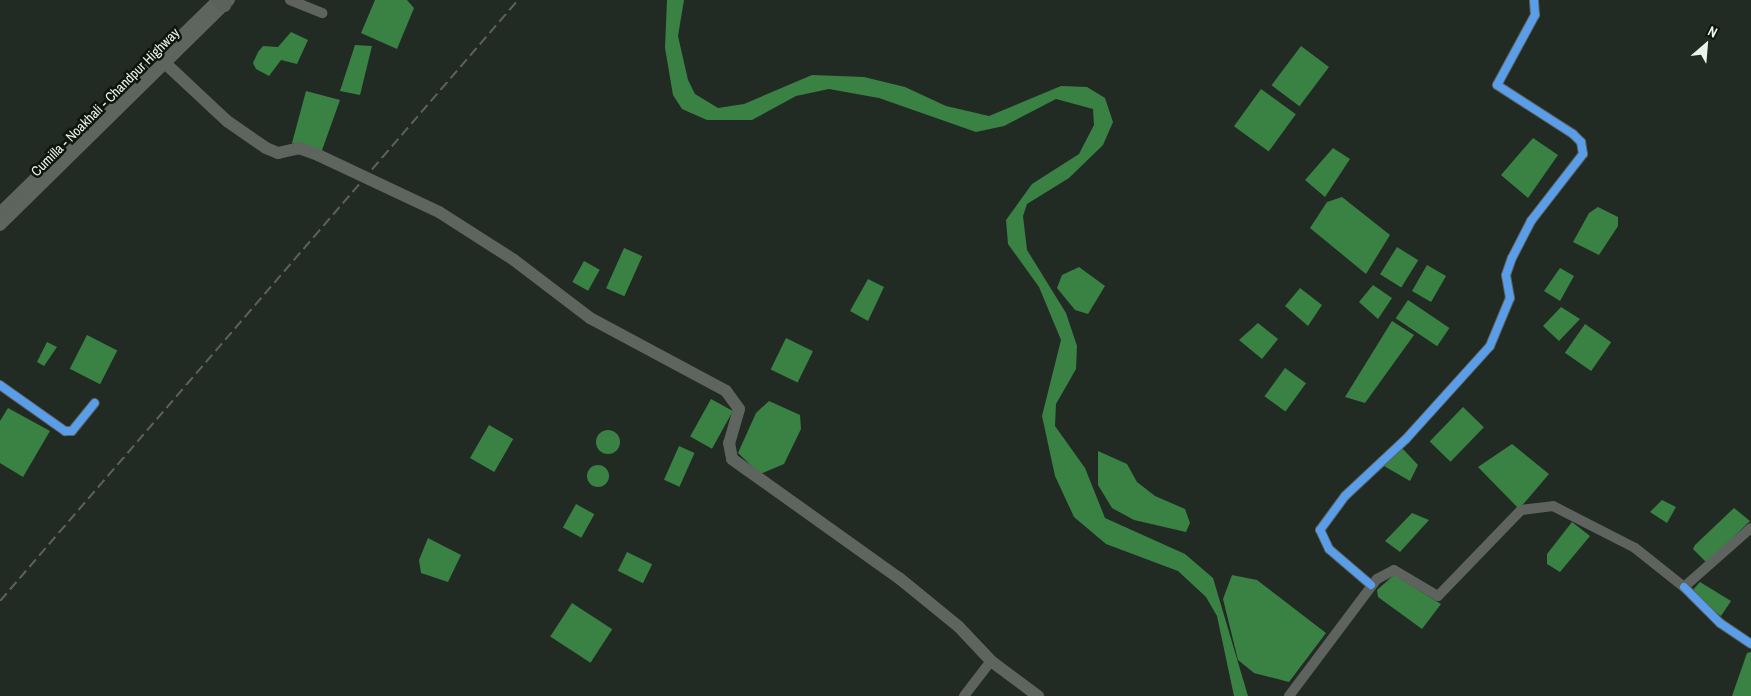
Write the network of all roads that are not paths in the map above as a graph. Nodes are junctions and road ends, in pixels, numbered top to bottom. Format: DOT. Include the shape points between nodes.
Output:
graph roads {
  1 [pos="290,0"];
  2 [pos="1534,0"];
  3 [pos="222,1"];
  4 [pos="322,13"];
  5 [pos="166,64"];
  6 [pos="0,213"];
  7 [pos="0,225"];
  8 [pos="0,385"];
  9 [pos="95,403"];
  10 [pos="1751,528"];
  11 [pos="1371,585"];
  12 [pos="1684,587"];
  13 [pos="1751,644"];
  14 [pos="991,661"];
  15 [pos="964,696"];
  16 [pos="1038,696"];
  17 [pos="1289,696"];
  1 -- 4 [label="street"];
  2 -- 11 [label="street" via="1535,15 1497,85 1573,134 1583,154 1531,221 1512,258 1506,275 1510,298 1490,346 1420,425 1345,496 1320,530 1329,549"];
  3 -- 5 [label="main road, Cumilla - Noakhali - Chandpur Highway"];
  3 -- 6 [label="main road"];
  5 -- 7 [label="main road, Cumilla - Noakhali - Chandpur Highway"];
  5 -- 14 [label="main road" via="228,121 266,148 278,153 299,148 318,154 439,212 514,260 590,318 726,391 739,409 729,443 732,459 899,578 959,626"];
  8 -- 9 [label="street" via="65,431 72,431"];
  10 -- 12 [label="street"];
  11 -- 12 [label="street" via="1392,570 1438,596 1512,516 1545,504 1635,548"];
  11 -- 17 [label="street"];
  12 -- 13 [label="street" via="1720,623"];
  14 -- 15 [label="street"];
  14 -- 16 [label="main road"];
}
